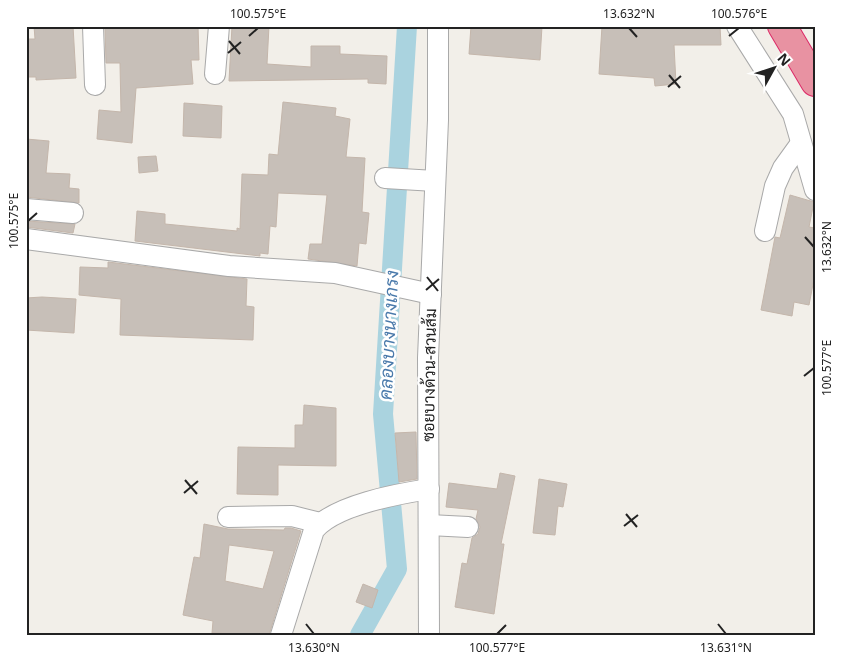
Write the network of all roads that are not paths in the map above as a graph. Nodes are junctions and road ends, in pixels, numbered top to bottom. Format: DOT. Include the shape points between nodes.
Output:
graph roads {
  1 [pos="93,26"];
  2 [pos="219,26"];
  3 [pos="438,26"];
  4 [pos="737,26"];
  5 [pos="782,26"];
  6 [pos="215,74"];
  7 [pos="815,82"];
  8 [pos="95,85"];
  9 [pos="801,143"];
  10 [pos="388,178"];
  11 [pos="428,180"];
  12 [pos="815,190"];
  13 [pos="26,209"];
  14 [pos="73,213"];
  15 [pos="765,230"];
  16 [pos="26,239"];
  17 [pos="431,294"];
  18 [pos="424,490"];
  19 [pos="228,517"];
  20 [pos="320,523"];
  21 [pos="429,524"];
  22 [pos="468,527"];
  23 [pos="281,635"];
  24 [pos="429,635"];
  1 -- 8 [label="street"];
  2 -- 6 [label="street"];
  3 -- 11 [label="street, ซอยบางด้วน-สวนส้ม"];
  4 -- 9 [label="street" via="793,114"];
  5 -- 7 [label="highway"];
  9 -- 12 [label="street"];
  9 -- 15 [label="street" via="775,186"];
  10 -- 11 [label="street"];
  11 -- 17 [label="street, ซอยบางด้วน-สวนส้ม"];
  13 -- 14 [label="street"];
  16 -- 17 [label="street" via="229,266 335,273"];
  17 -- 18 [label="street, ซอยบางด้วน-สวนส้ม"];
  18 -- 20 [label="street" via="354,507"];
  18 -- 21 [label="street, ซอยบางด้วน-สวนส้ม"];
  19 -- 20 [label="street" via="292,516"];
  20 -- 23 [label="street" via="314,530"];
  21 -- 22 [label="street"];
  21 -- 24 [label="street, ซอยบางด้วน-สวนส้ม"];
}
